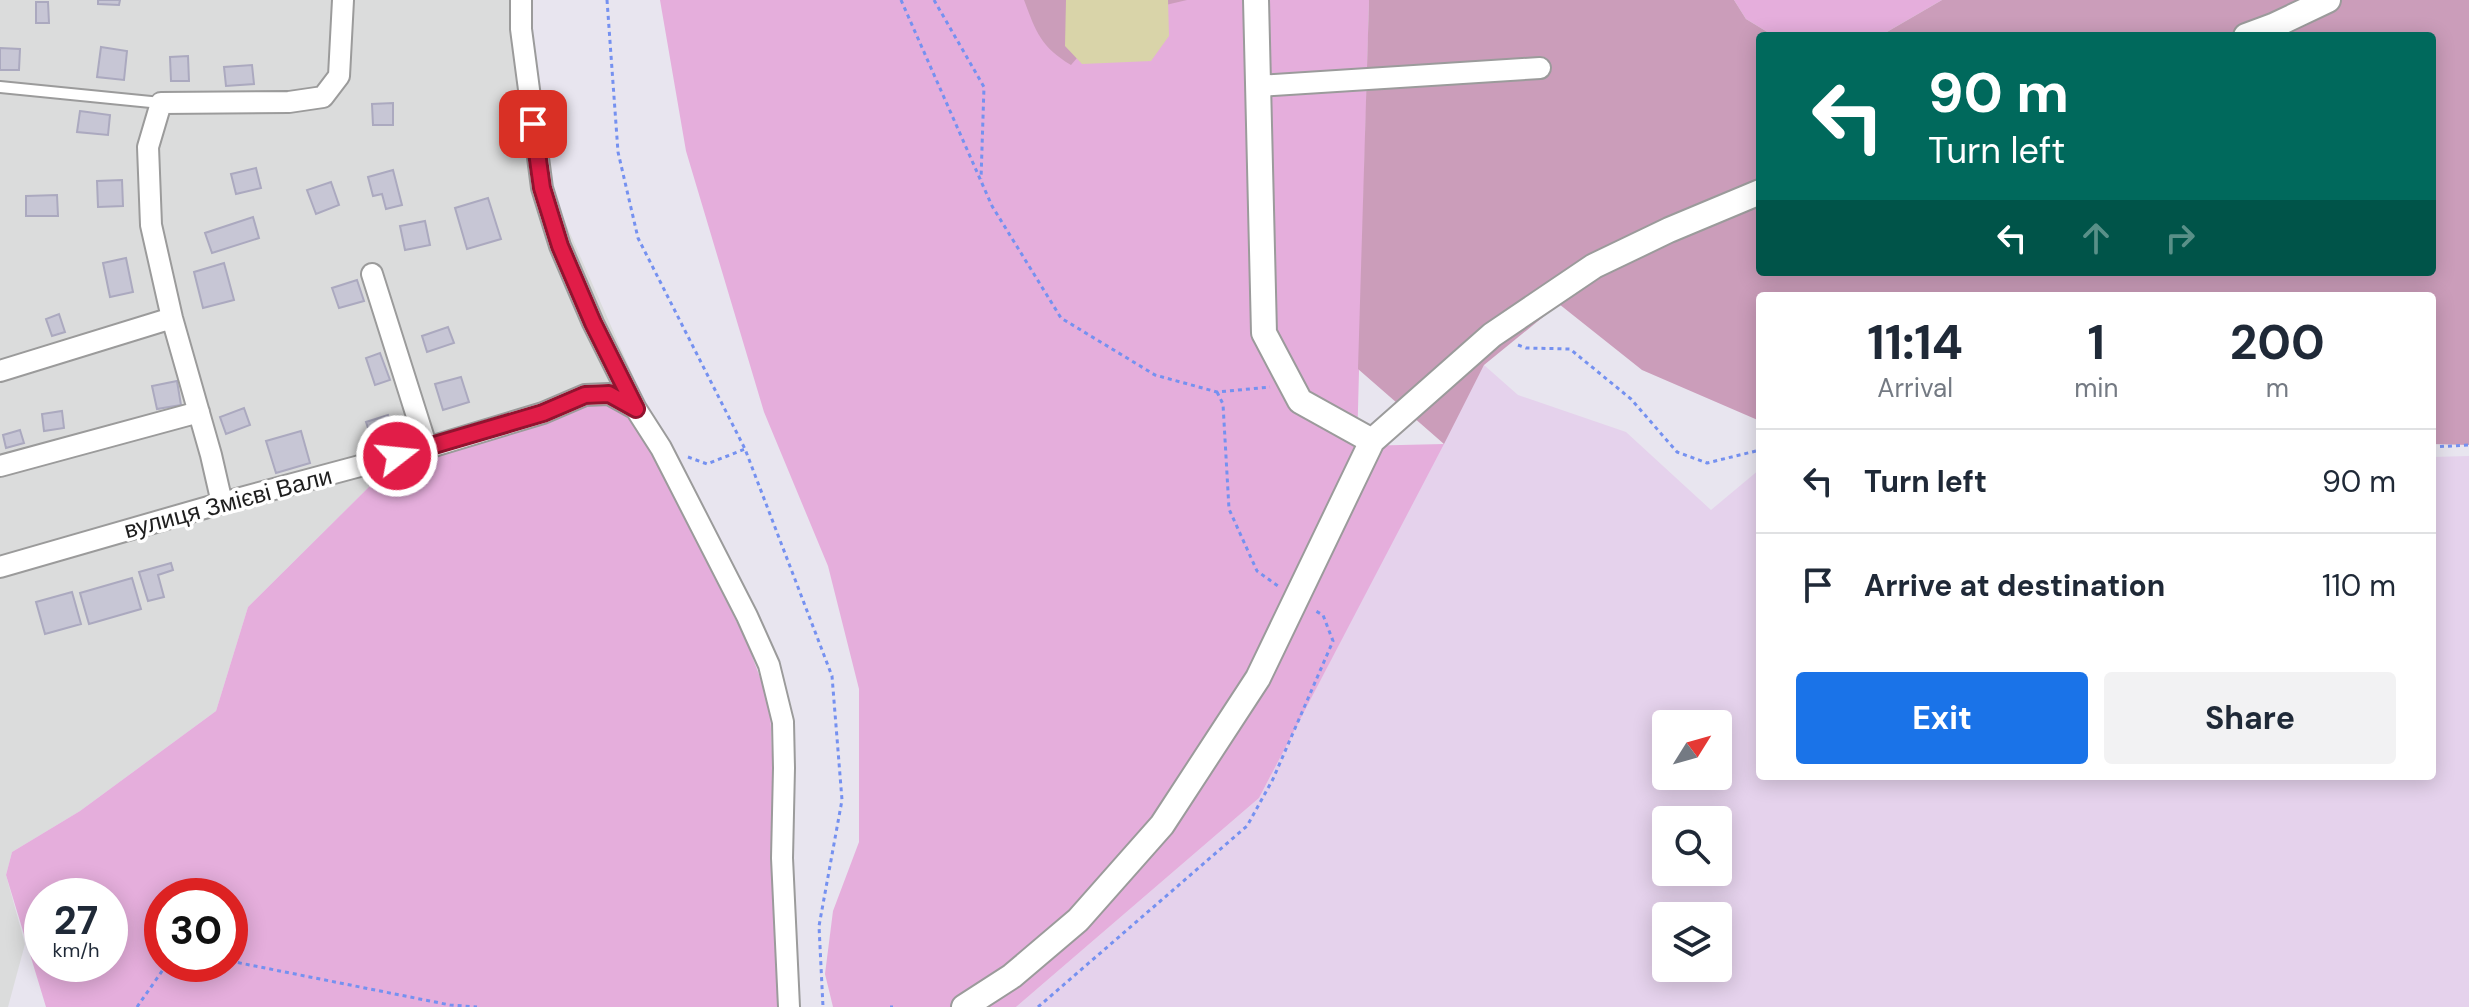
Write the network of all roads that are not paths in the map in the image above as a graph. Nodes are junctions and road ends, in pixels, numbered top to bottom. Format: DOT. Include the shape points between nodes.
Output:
graph roads {
  1 [pos="343,0"];
  2 [pos="521,0"];
  3 [pos="1256,0"];
  4 [pos="2328,0"];
  5 [pos="2257,32"];
  6 [pos="1540,68"];
  7 [pos="1258,86"];
  8 [pos="0,87"];
  9 [pos="161,103"];
  10 [pos="1756,194"];
  11 [pos="372,274"];
  12 [pos="172,318"];
  13 [pos="0,371"];
  14 [pos="636,409"];
  15 [pos="199,412"];
  16 [pos="1372,441"];
  17 [pos="427,448"];
  18 [pos="0,466"];
  19 [pos="222,503"];
  20 [pos="0,567"];
  21 [pos="789,1007"];
  22 [pos="964,1007"];
  1 -- 9 [label="street" via="339,76 323,97"];
  2 -- 14 [label="street" via="542,188 560,246"];
  3 -- 7 [label="street"];
  4 -- 5 [label="street"];
  6 -- 7 [label="street"];
  7 -- 16 [label="street" via="1264,333 1300,401"];
  8 -- 9 [label="lane"];
  9 -- 12 [label="street" via="148,147 151,225"];
  10 -- 16 [label="street" via="1594,266 1492,335"];
  11 -- 17 [label="street"];
  12 -- 13 [label="street"];
  12 -- 15 [label="street"];
  14 -- 17 [label="street, вулиця Змієві Вали" via="609,394 585,395"];
  14 -- 21 [label="street" via="661,448 769,665 783,722"];
  15 -- 18 [label="street"];
  15 -- 19 [label="street"];
  16 -- 22 [label="street" via="1258,678 1162,825 1078,920 1012,976"];
  17 -- 19 [label="street, вулиця Змієві Вали"];
  19 -- 20 [label="street, вулиця Змієві Вали"];
}
